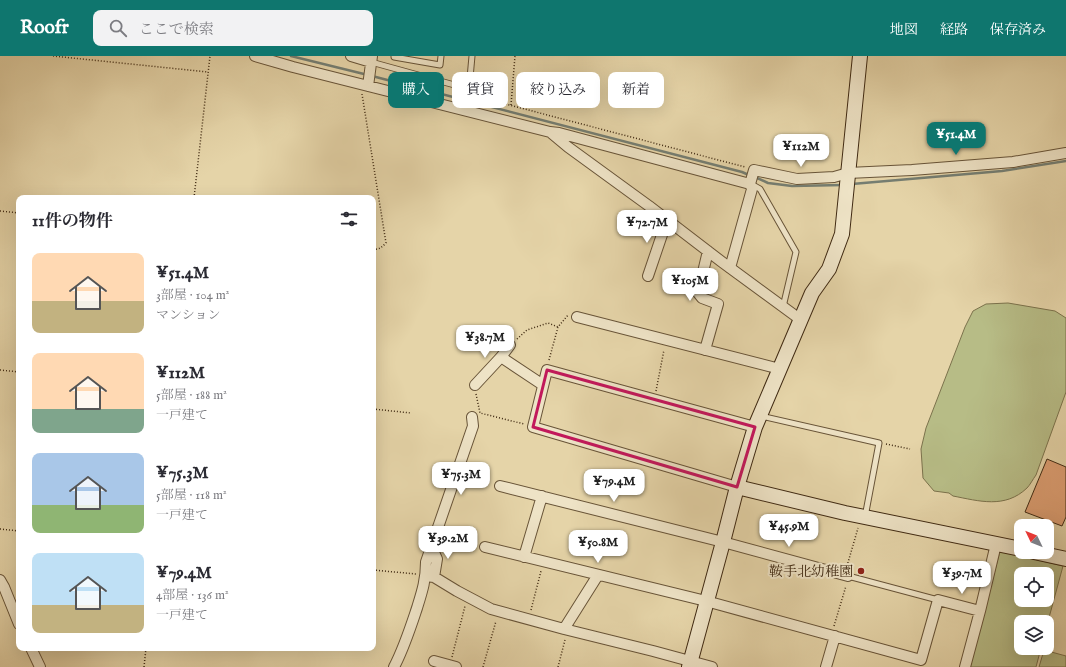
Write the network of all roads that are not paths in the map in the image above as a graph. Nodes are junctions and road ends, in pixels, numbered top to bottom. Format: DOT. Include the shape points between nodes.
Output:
graph roads {
  1 [pos="255,56"];
  2 [pos="351,56"];
  3 [pos="394,56"];
  4 [pos="441,56"];
  5 [pos="472,56"];
  6 [pos="860,56"];
  7 [pos="372,59"];
  8 [pos="365,85"];
  9 [pos="550,132"];
  10 [pos="1066,153"];
  11 [pos="848,173"];
  12 [pos="750,184"];
  13 [pos="667,220"];
  14 [pos="708,251"];
  15 [pos="730,268"];
  16 [pos="648,276"];
  17 [pos="783,307"];
  18 [pos="577,317"];
  19 [pos="801,320"];
  20 [pos="510,345"];
  21 [pos="704,350"];
  22 [pos="501,357"];
  23 [pos="780,369"];
  24 [pos="474,385"];
  25 [pos="543,385"];
  26 [pos="472,417"];
  27 [pos="758,422"];
  28 [pos="500,486"];
  29 [pos="736,487"];
  30 [pos="542,496"];
  31 [pos="863,517"];
  32 [pos="723,542"];
  33 [pos="996,544"];
  34 [pos="485,548"];
  35 [pos="1014,548"];
  36 [pos="1054,556"];
  37 [pos="524,557"];
  38 [pos="1066,559"];
  39 [pos="598,575"];
  40 [pos="430,576"];
  41 [pos="847,576"];
  42 [pos="0,580"];
  43 [pos="938,600"];
  44 [pos="706,601"];
  45 [pos="4,603"];
  46 [pos="980,611"];
  47 [pos="16,620"];
  48 [pos="566,630"];
  49 [pos="833,636"];
  50 [pos="32,651"];
  51 [pos="434,661"];
  52 [pos="920,663"];
  53 [pos="690,664"];
  54 [pos="453,666"];
  55 [pos="40,667"];
  56 [pos="394,667"];
  57 [pos="712,667"];
  58 [pos="826,667"];
  59 [pos="964,667"];
  1 -- 8 [label="street"];
  2 -- 7 [label="street"];
  3 -- 4 [label="lane" via="440,65"];
  5 -- 7 [label="lane" via="468,89"];
  6 -- 11 [label="street"];
  7 -- 8 [label="street"];
  8 -- 9 [label="street"];
  9 -- 12 [label="street"];
  9 -- 13 [label="street"];
  10 -- 11 [label="street" via="1013,162"];
  11 -- 12 [label="street" via="834,177 797,179 754,170"];
  11 -- 19 [label="street" via="842,234 829,269 812,293"];
  12 -- 15 [label="street" via="752,188"];
  12 -- 17 [label="lane" via="760,189 796,252"];
  13 -- 14 [label="street"];
  13 -- 16 [label="street"];
  14 -- 15 [label="street"];
  14 -- 21 [label="street" via="698,293 702,298 718,304"];
  15 -- 17 [label="street"];
  17 -- 19 [label="street"];
  18 -- 21 [label="street"];
  19 -- 23 [label="street"];
  20 -- 22 [label="street"];
  21 -- 23 [label="street"];
  22 -- 24 [label="street"];
  22 -- 25 [label="street"];
  23 -- 27 [label="street"];
  25 -- 27 [label="street" via="547,370 654,400"];
  25 -- 29 [label="street" via="533,427"];
  26 -- 40 [label="street" via="473,426 432,548 437,559"];
  27 -- 29 [label="street"];
  27 -- 31 [label="lane" via="878,443"];
  28 -- 30 [label="street"];
  29 -- 31 [label="street"];
  29 -- 32 [label="street"];
  30 -- 32 [label="street"];
  30 -- 37 [label="street"];
  31 -- 33 [label="street"];
  32 -- 41 [label="street"];
  32 -- 44 [label="street"];
  33 -- 35 [label="street"];
  33 -- 46 [label="street"];
  34 -- 37 [label="street"];
  36 -- 38 [label="street"];
  37 -- 39 [label="street"];
  39 -- 44 [label="street"];
  39 -- 48 [label="street"];
  40 -- 48 [label="street" via="491,609"];
  40 -- 56 [label="street"];
  41 -- 43 [label="lane"];
  42 -- 45 [label="street" via="4,588"];
  43 -- 46 [label="street"];
  43 -- 52 [label="street"];
  44 -- 49 [label="street"];
  44 -- 53 [label="street"];
  45 -- 47 [label="street"];
  46 -- 59 [label="street"];
  48 -- 53 [label="street"];
  49 -- 52 [label="street"];
  49 -- 58 [label="street"];
  50 -- 55 [label="street"];
  51 -- 54 [label="street"];
  53 -- 57 [label="street"];
}
